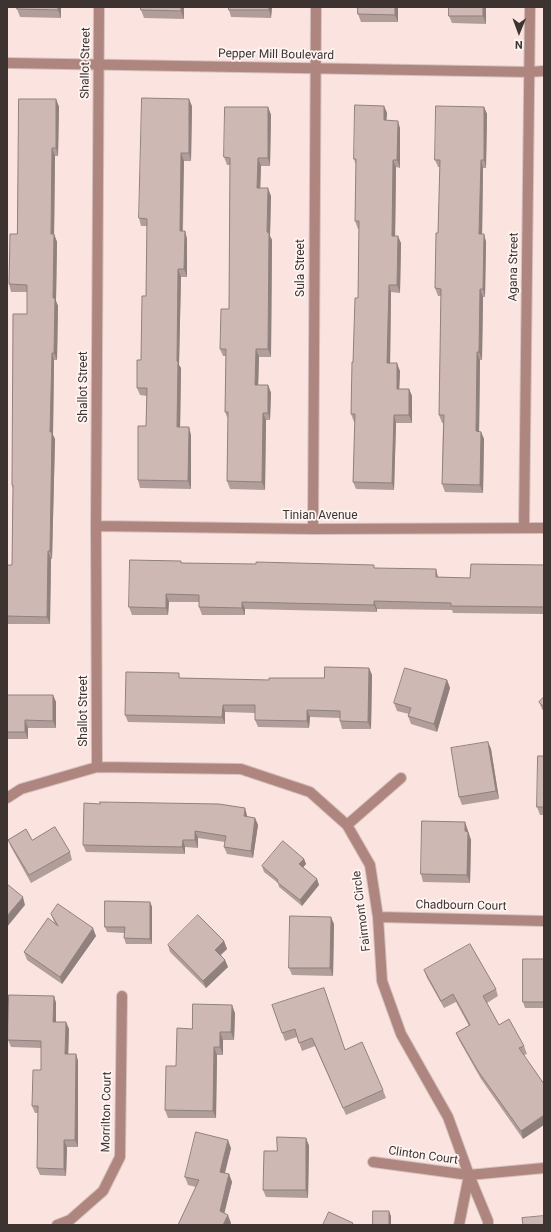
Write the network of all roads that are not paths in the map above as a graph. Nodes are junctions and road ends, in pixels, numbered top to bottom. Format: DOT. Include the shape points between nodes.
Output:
graph roads {
  1 [pos="99,7"];
  2 [pos="316,7"];
  3 [pos="530,7"];
  4 [pos="7,63"];
  5 [pos="98,65"];
  6 [pos="315,68"];
  7 [pos="544,71"];
  8 [pos="529,72"];
  9 [pos="96,526"];
  10 [pos="524,528"];
  11 [pos="544,528"];
  12 [pos="313,529"];
  13 [pos="97,767"];
  14 [pos="401,778"];
  15 [pos="7,798"];
  16 [pos="347,825"];
  17 [pos="378,918"];
  18 [pos="544,921"];
  19 [pos="122,996"];
  20 [pos="373,1162"];
  21 [pos="544,1168"];
  22 [pos="469,1175"];
  23 [pos="57,1225"];
  24 [pos="459,1225"];
  25 [pos="488,1225"];
  1 -- 5 [label="street, Shallot Street"];
  2 -- 6 [label="street, Sula Street"];
  3 -- 8 [label="street, Agana Street"];
  4 -- 5 [label="street, Pepper Mill Boulevard"];
  5 -- 6 [label="street, Pepper Mill Boulevard"];
  5 -- 9 [label="street, Shallot Street"];
  6 -- 8 [label="street, Pepper Mill Boulevard"];
  6 -- 12 [label="street, Sula Street"];
  7 -- 8 [label="street, Pepper Mill Boulevard"];
  8 -- 10 [label="street, Agana Street"];
  9 -- 12 [label="street, Tinian Avenue"];
  9 -- 13 [label="street, Shallot Street"];
  10 -- 11 [label="street, Tinian Avenue"];
  10 -- 12 [label="street, Tinian Avenue"];
  13 -- 15 [label="street, Fairmont Circle" via="21,789"];
  13 -- 16 [label="street, Fairmont Circle" via="241,769 310,792"];
  14 -- 16 [label="street"];
  16 -- 17 [label="street, Fairmont Circle" via="370,865"];
  17 -- 18 [label="street, Chadbourn Court"];
  17 -- 22 [label="street, Fairmont Circle" via="382,980 401,1034 448,1117"];
  19 -- 23 [label="street, Morrilton Court" via="120,1157 103,1191 70,1220"];
  20 -- 22 [label="street, Clinton Court"];
  21 -- 22 [label="street, Clinton Court"];
  22 -- 24 [label="street"];
  22 -- 25 [label="street, Fairmont Circle"];
}
